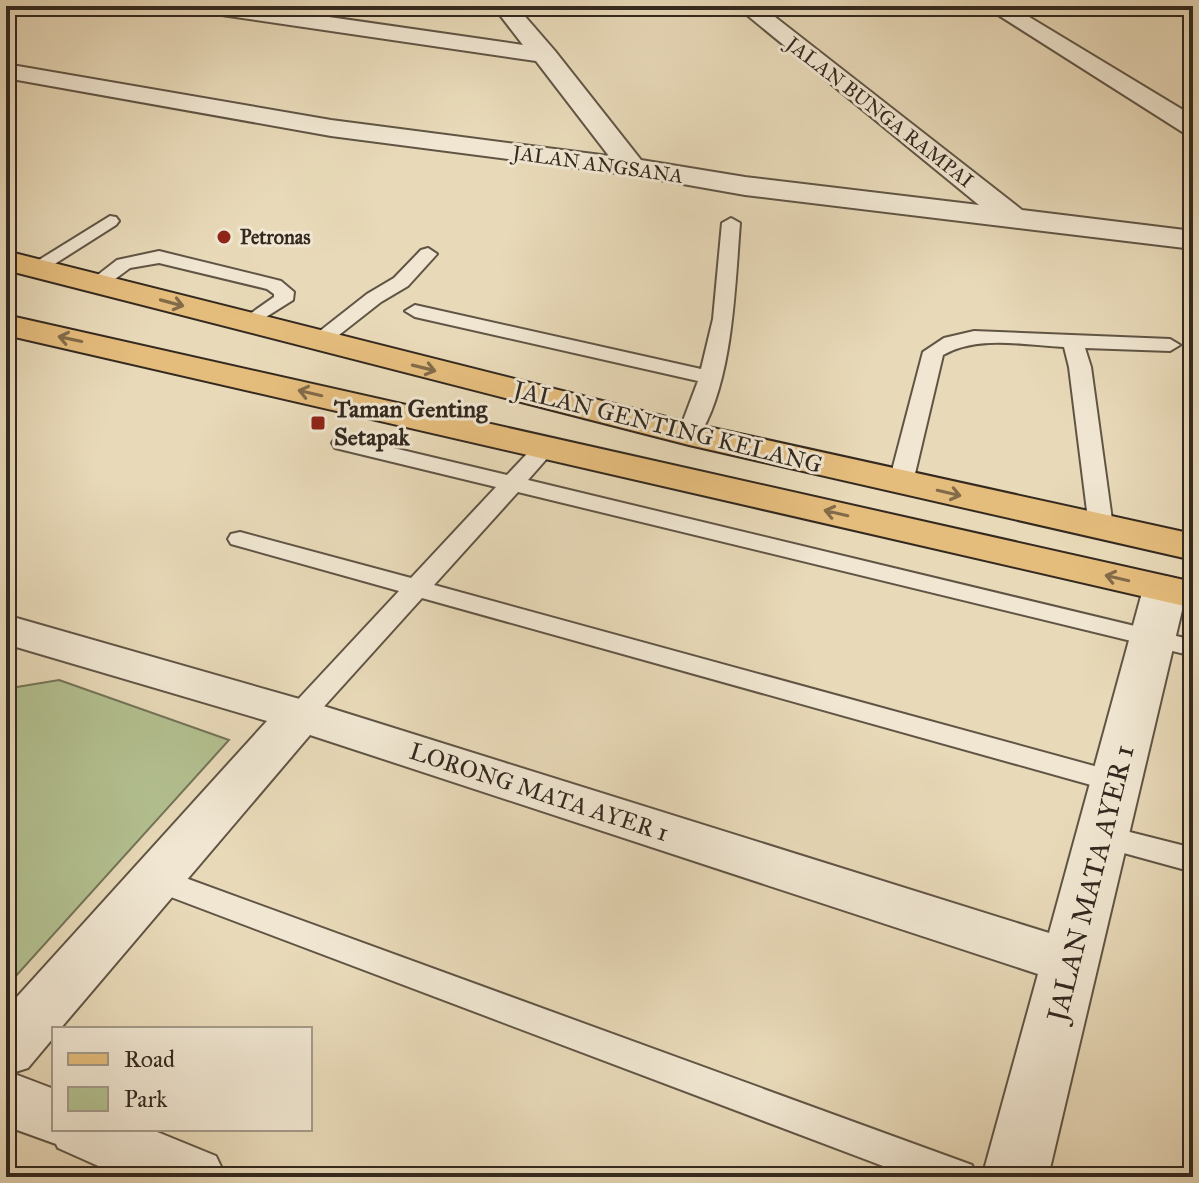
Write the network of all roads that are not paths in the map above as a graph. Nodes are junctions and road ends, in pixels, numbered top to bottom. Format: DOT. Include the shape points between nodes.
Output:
graph roads {
  1 [pos="208,6"];
  2 [pos="504,6"];
  3 [pos="747,6"];
  4 [pos="995,6"];
  5 [pos="265,10"];
  6 [pos="547,56"];
  7 [pos="6,71"];
  8 [pos="1193,127"];
  9 [pos="632,167"];
  10 [pos="1013,218"];
  11 [pos="110,221"];
  12 [pos="731,223"];
  13 [pos="1193,240"];
  14 [pos="428,254"];
  15 [pos="21,264"];
  16 [pos="415,311"];
  17 [pos="6,325"];
  18 [pos="1072,339"];
  19 [pos="318,342"];
  20 [pos="1170,345"];
  21 [pos="707,377"];
  22 [pos="689,434"];
  23 [pos="343,443"];
  24 [pos="546,447"];
  25 [pos="901,482"];
  26 [pos="513,484"];
  27 [pos="1101,527"];
  28 [pos="240,539"];
  29 [pos="418,587"];
  30 [pos="1179,603"];
  31 [pos="6,629"];
  32 [pos="300,715"];
  33 [pos="1116,782"];
  34 [pos="1102,836"];
  35 [pos="1193,860"];
  36 [pos="158,880"];
  37 [pos="1070,962"];
  38 [pos="6,1050"];
  39 [pos="6,1097"];
  40 [pos="52,1117"];
  41 [pos="86,1131"];
  42 [pos="193,1177"];
  43 [pos="958,1177"];
  44 [pos="1015,1177"];
  1 -- 5 [label="street"];
  2 -- 6 [label="street"];
  3 -- 10 [label="street, JALAN BUNGA RAMPAI"];
  4 -- 8 [label="street"];
  5 -- 6 [label="street"];
  6 -- 9 [label="street"];
  7 -- 9 [label="street, JALAN ANGSANA" via="331,128"];
  9 -- 10 [label="street, JALAN ANGSANA"];
  10 -- 13 [label="street, JALAN ANGSANA"];
  11 -- 15 [label="lane"];
  12 -- 21 [label="lane" via="723,319"];
  14 -- 19 [label="lane" via="401,282"];
  15 -- 19 [label="main road, JALAN GENTING KELANG"];
  16 -- 21 [label="lane"];
  24 -- 17 [label="main road, JALAN GENTING KELANG, one-way"];
  18 -- 20 [label="lane"];
  18 -- 25 [label="lane" via="974,337 933,352"];
  18 -- 27 [label="lane"];
  19 -- 22 [label="main road, JALAN GENTING KELANG, one-way"];
  21 -- 22 [label="lane" via="704,400"];
  22 -- 25 [label="main road, JALAN GENTING KELANG"];
  23 -- 26 [label="lane"];
  24 -- 26 [label="lane"];
  30 -- 24 [label="main road, JALAN GENTING KELANG, one-way"];
  25 -- 27 [label="main road, JALAN GENTING KELANG, one-way"];
  26 -- 29 [label="lane"];
  26 -- 30 [label="lane"];
  27 -- 30 [label="main road, JALAN GENTING KELANG"];
  28 -- 29 [label="lane"];
  29 -- 32 [label="lane"];
  29 -- 33 [label="lane"];
  30 -- 33 [label="street, JALAN MATA AYER 1"];
  31 -- 32 [label="street, LORONG MATA AYER 1"];
  32 -- 36 [label="street"];
  32 -- 37 [label="street, LORONG MATA AYER 1"];
  33 -- 34 [label="street, JALAN MATA AYER 1"];
  34 -- 35 [label="lane"];
  34 -- 37 [label="street, JALAN MATA AYER 1"];
  36 -- 38 [label="street"];
  36 -- 43 [label="lane"];
  37 -- 44 [label="street, JALAN MATA AYER 1"];
  39 -- 40 [label="street"];
  41 -- 42 [label="street"];
}
